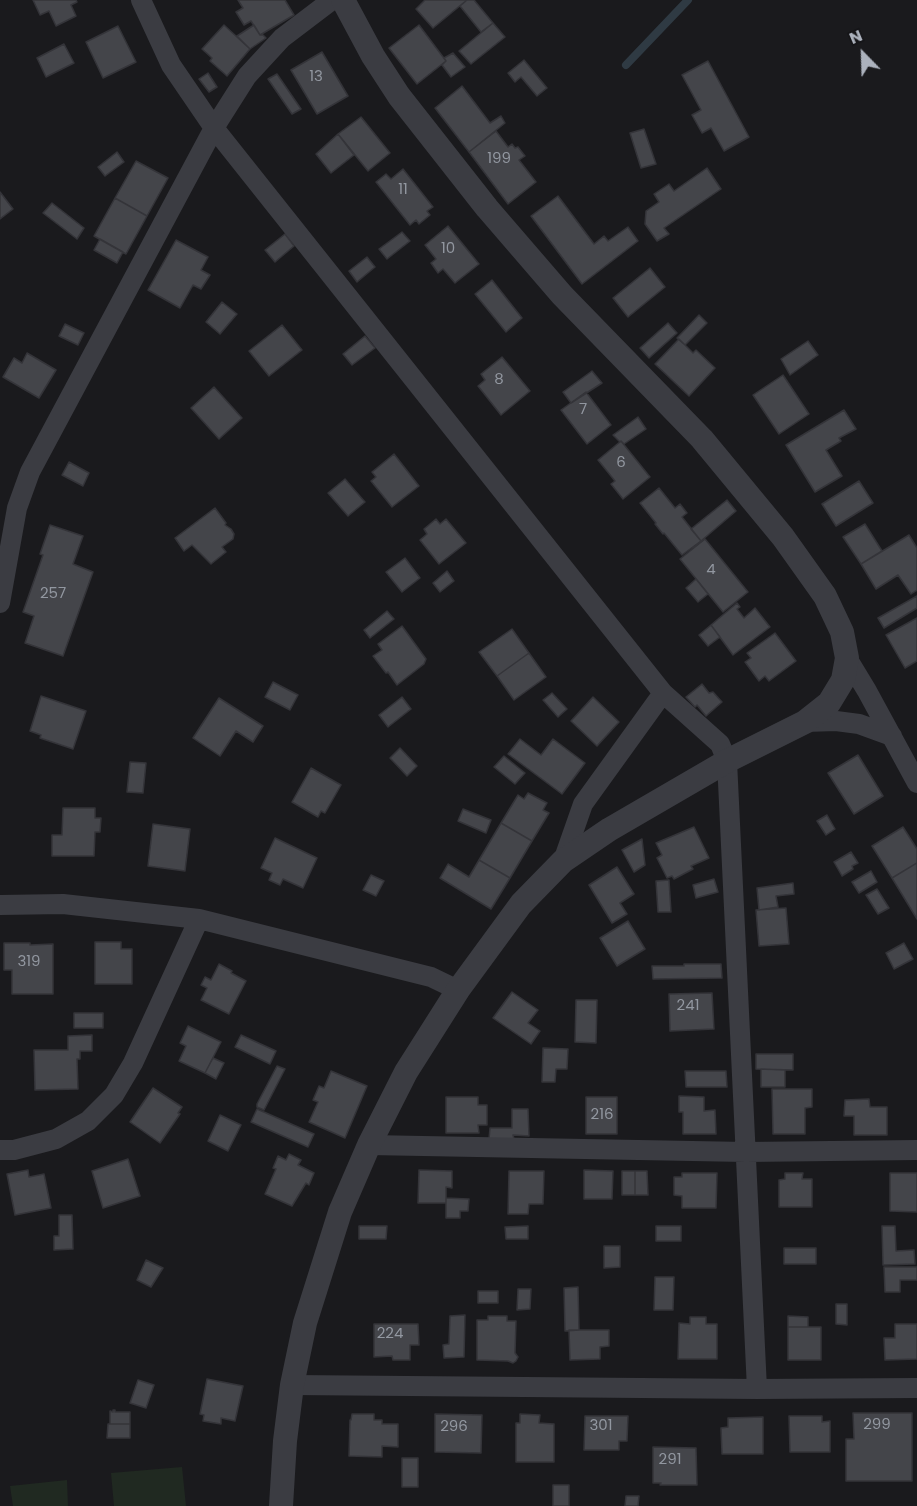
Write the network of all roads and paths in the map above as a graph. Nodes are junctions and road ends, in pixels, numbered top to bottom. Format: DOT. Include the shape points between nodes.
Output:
graph roads {
  1 [pos="141,0"];
  2 [pos="332,0"];
  3 [pos="343,0"];
  4 [pos="214,128"];
  5 [pos="0,603"];
  6 [pos="847,658"];
  7 [pos="663,693"];
  8 [pos="805,722"];
  9 [pos="892,736"];
  10 [pos="727,761"];
  11 [pos="917,783"];
  12 [pos="563,861"];
  13 [pos="0,905"];
  14 [pos="199,919"];
  15 [pos="458,990"];
  16 [pos="369,1144"];
  17 [pos="0,1150"];
  18 [pos="917,1150"];
  19 [pos="746,1152"];
  20 [pos="292,1385"];
  21 [pos="917,1388"];
  22 [pos="758,1389"];
  23 [pos="281,1506"];
  1 -- 4 [label="street" via="171,65"];
  2 -- 4 [label="street" via="282,38 247,76"];
  3 -- 6 [label="street" via="399,96 487,208 562,295 702,439 783,537 825,596 842,632"];
  4 -- 5 [label="street" via="30,472 17,508"];
  4 -- 7 [label="street"];
  6 -- 8 [label="street" via="843,680 828,703"];
  6 -- 9 [label="street"];
  7 -- 10 [label="street" via="720,744"];
  7 -- 12 [label="street" via="583,804"];
  8 -- 9 [label="street" via="859,724"];
  8 -- 10 [label="street"];
  9 -- 11 [label="street"];
  10 -- 12 [label="street"];
  10 -- 19 [label="street"];
  12 -- 15 [label="street" via="521,904"];
  13 -- 14 [label="street" via="63,904"];
  14 -- 15 [label="street" via="431,977"];
  14 -- 17 [label="street" via="133,1063 114,1095 88,1121 56,1139"];
  15 -- 16 [label="street" via="406,1072"];
  16 -- 19 [label="street"];
  16 -- 20 [label="street" via="340,1212 305,1323"];
  18 -- 19 [label="street"];
  19 -- 22 [label="street"];
  20 -- 22 [label="street"];
  20 -- 23 [label="street"];
  21 -- 22 [label="street"];
}
